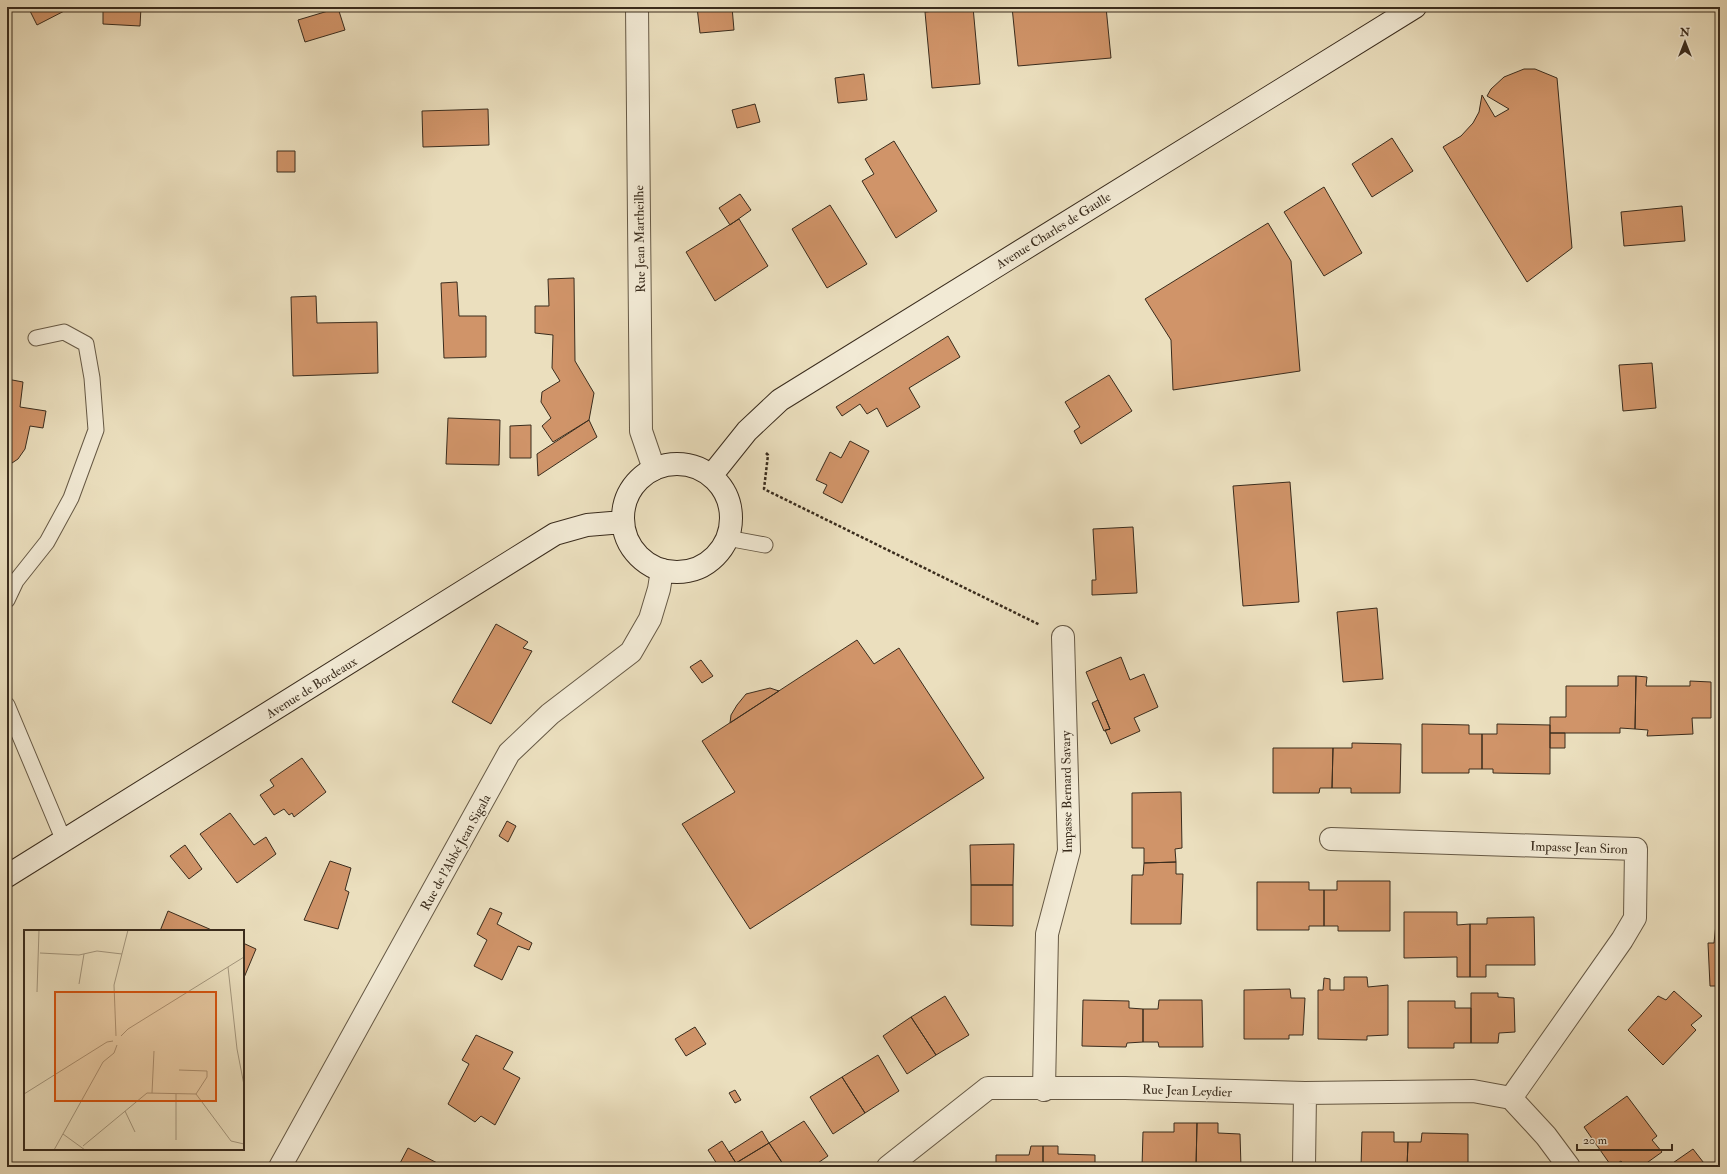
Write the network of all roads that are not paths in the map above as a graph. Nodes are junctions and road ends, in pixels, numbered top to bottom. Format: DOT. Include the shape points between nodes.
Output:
graph roads {
  1 [pos="637,7"];
  2 [pos="1415,7"];
  3 [pos="36,338"];
  4 [pos="654,469"];
  5 [pos="711,476"];
  6 [pos="623,522"];
  7 [pos="727,538"];
  8 [pos="765,545"];
  9 [pos="662,570"];
  10 [pos="7,600"];
  11 [pos="1063,636"];
  12 [pos="7,705"];
  13 [pos="1331,838"];
  14 [pos="64,841"];
  15 [pos="7,876"];
  16 [pos="1044,1090"];
  17 [pos="1305,1093"];
  18 [pos="1511,1098"];
  19 [pos="280,1167"];
  20 [pos="888,1167"];
  21 [pos="1304,1167"];
  22 [pos="1569,1167"];
  1 -- 4 [label="street, Rue Jean Martheilhe" via="640,431"];
  2 -- 5 [label="street, Avenue Charles de Gaulle" via="780,400 747,431"];
  3 -- 10 [label="lane" via="64,332 86,344 92,378 96,430 71,498 47,542 16,581"];
  4 -- 5 [label="street" via="683,464 698,468"];
  4 -- 6 [label="street" via="640,478 630,490 624,506"];
  5 -- 7 [label="street" via="722,488 730,504 731,521"];
  6 -- 9 [label="street" via="635,552 647,563"];
  6 -- 14 [label="street, Avenue de Bordeaux" via="586,525 555,534"];
  7 -- 8 [label="lane"];
  7 -- 9 [label="street" via="719,551 701,566 678,572"];
  9 -- 19 [label="street, Rue de l'Abbé Jean Sigala" via="650,619 631,652 550,714 509,753"];
  11 -- 16 [label="street, Impasse Bernard Savary" via="1069,851 1047,934"];
  12 -- 14 [label="lane"];
  13 -- 18 [label="street, Impasse Jean Siron" via="1636,848 1635,918"];
  14 -- 15 [label="street, Avenue de Bordeaux"];
  16 -- 17 [label="street, Rue Jean Leydier" via="1125,1088"];
  16 -- 20 [label="street, Rue Jean Leydier" via="988,1088"];
  17 -- 18 [label="street, Rue Jean Leydier" via="1473,1091"];
  17 -- 21 [label="street"];
  18 -- 22 [label="street" via="1546,1136"];
}
